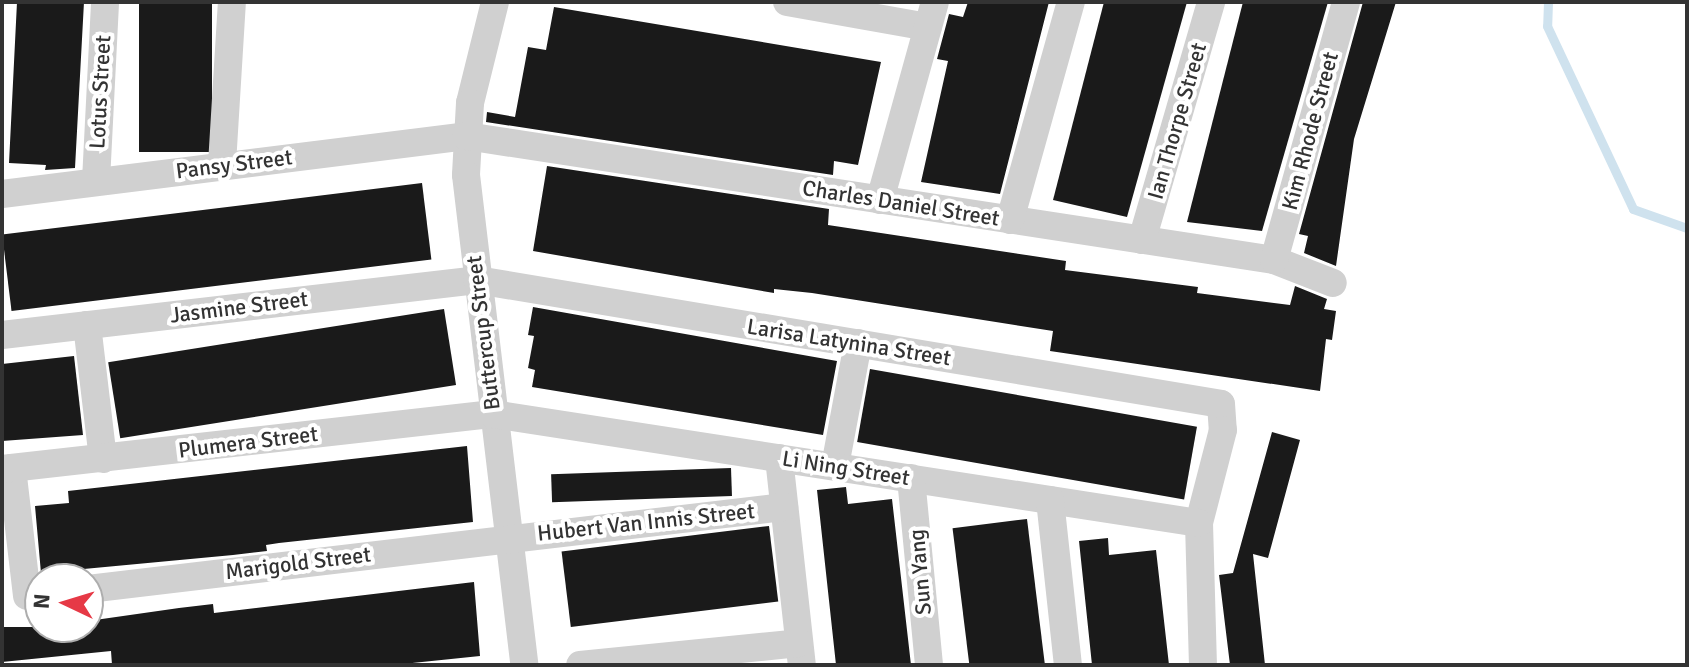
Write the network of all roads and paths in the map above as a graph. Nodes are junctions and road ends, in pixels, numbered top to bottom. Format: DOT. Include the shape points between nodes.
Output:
graph roads {
  1 [pos="105,2"];
  2 [pos="232,2"];
  3 [pos="495,2"];
  4 [pos="787,2"];
  5 [pos="1071,2"];
  6 [pos="1211,2"];
  7 [pos="1346,2"];
  8 [pos="932,14"];
  9 [pos="466,136"];
  10 [pos="222,164"];
  11 [pos="96,181"];
  12 [pos="2,194"];
  13 [pos="880,200"];
  14 [pos="1010,220"];
  15 [pos="1142,240"];
  16 [pos="1274,260"];
  17 [pos="477,280"];
  18 [pos="1333,283"];
  19 [pos="87,325"];
  20 [pos="2,335"];
  21 [pos="858,343"];
  22 [pos="493,414"];
  23 [pos="779,458"];
  24 [pos="103,459"];
  25 [pos="835,466"];
  26 [pos="7,469"];
  27 [pos="911,478"];
  28 [pos="1050,500"];
  29 [pos="784,507"];
  30 [pos="1199,523"];
  31 [pos="508,537"];
  32 [pos="104,587"];
  33 [pos="23,597"];
  34 [pos="801,654"];
  35 [pos="524,665"];
  36 [pos="580,665"];
  37 [pos="929,665"];
  38 [pos="1068,665"];
  39 [pos="1203,665"];
  1 -- 11 [label="street, Lotus Street"];
  2 -- 10 [label="street"];
  3 -- 9 [label="street, Buttercup Street"];
  4 -- 8 [label="street"];
  5 -- 14 [label="street"];
  6 -- 15 [label="street, Ian Thorpe Street"];
  7 -- 16 [label="street, Kim Rhode Street"];
  8 -- 13 [label="street"];
  9 -- 10 [label="street, Pansy Street"];
  9 -- 13 [label="street, Charles Daniel Street"];
  9 -- 17 [label="street, Buttercup Street"];
  10 -- 11 [label="street, Pansy Street"];
  11 -- 12 [label="street, Pansy Street"];
  13 -- 14 [label="street, Charles Daniel Street"];
  14 -- 15 [label="street, Charles Daniel Street"];
  15 -- 16 [label="street, Charles Daniel Street"];
  16 -- 18 [label="street, Charles Daniel Street"];
  17 -- 19 [label="street, Jasmine Street"];
  17 -- 21 [label="street, Larisa Latynina Street"];
  17 -- 22 [label="street, Buttercup Street"];
  19 -- 20 [label="street, Jasmine Street"];
  19 -- 24 [label="street"];
  21 -- 25 [label="street"];
  21 -- 30 [label="street, Larisa Latynina Street" via="1221,404 1223,430"];
  22 -- 23 [label="street, Li Ning Street"];
  22 -- 24 [label="street, Plumera Street"];
  22 -- 31 [label="street, Buttercup Street"];
  23 -- 25 [label="street, Li Ning Street"];
  23 -- 29 [label="street"];
  24 -- 26 [label="street, Plumera Street"];
  25 -- 27 [label="street, Li Ning Street"];
  26 -- 33 [label="street"];
  27 -- 28 [label="street, Li Ning Street"];
  27 -- 37 [label="street, Sun Yang"];
  28 -- 30 [label="street, Li Ning Street"];
  28 -- 38 [label="street"];
  29 -- 31 [label="street, Hubert Van Innis Street"];
  29 -- 34 [label="street"];
  30 -- 39 [label="street"];
  31 -- 32 [label="street, Marigold Street"];
  31 -- 35 [label="street, Buttercup Street"];
  34 -- 36 [label="street"];
}
